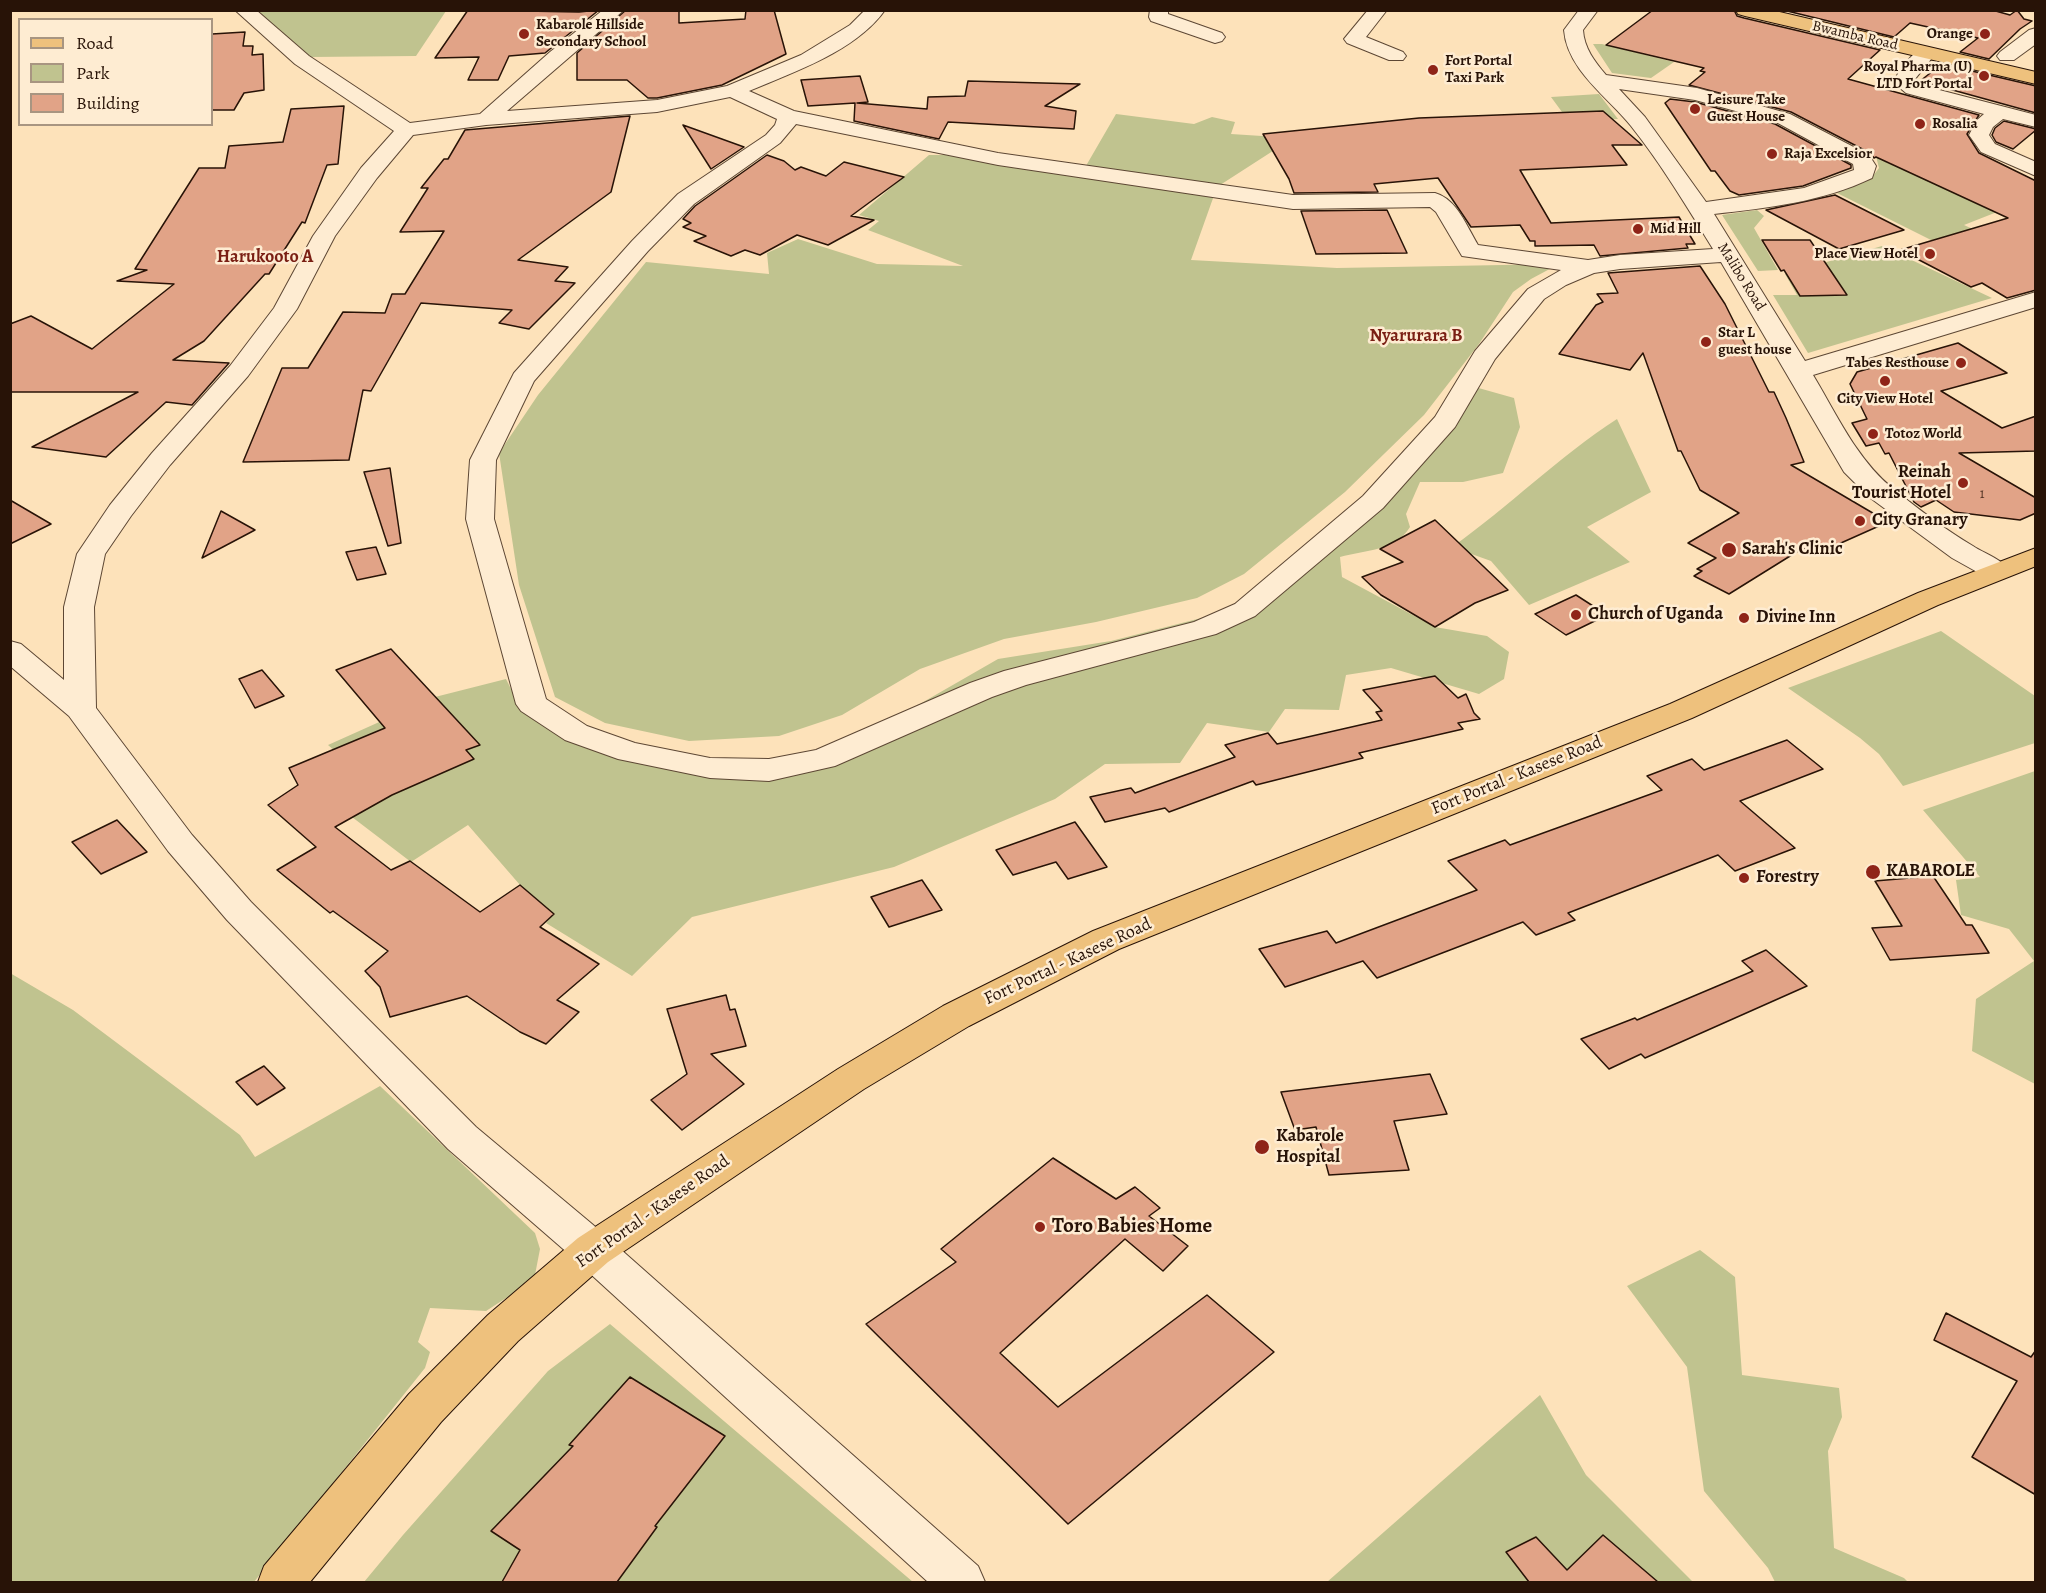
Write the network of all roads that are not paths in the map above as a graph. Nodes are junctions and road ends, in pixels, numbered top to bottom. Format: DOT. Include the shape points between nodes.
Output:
graph roads {
  1 [pos="244,10"];
  2 [pos="615,10"];
  3 [pos="876,10"];
  4 [pos="1159,10"];
  5 [pos="1378,10"];
  6 [pos="1589,10"];
  7 [pos="1745,10"];
  8 [pos="1813,10"];
  9 [pos="1886,27"];
  10 [pos="2036,34"];
  11 [pos="1215,37"];
  12 [pos="1870,40"];
  13 [pos="1926,53"];
  14 [pos="1396,56"];
  15 [pos="2007,56"];
  16 [pos="2036,62"];
  17 [pos="2036,78"];
  18 [pos="1600,80"];
  19 [pos="732,91"];
  20 [pos="1999,112"];
  21 [pos="788,116"];
  22 [pos="486,119"];
  23 [pos="2036,121"];
  24 [pos="406,130"];
  25 [pos="2036,170"];
  26 [pos="1700,209"];
  27 [pos="1728,255"];
  28 [pos="1588,267"];
  29 [pos="2036,299"];
  30 [pos="1798,371"];
  31 [pos="2036,556"];
  32 [pos="1996,571"];
  33 [pos="10,650"];
  34 [pos="80,709"];
  35 [pos="593,1250"];
  36 [pos="281,1582"];
  37 [pos="960,1582"];
  1 -- 24 [label="street" via="302,60"];
  2 -- 22 [label="street"];
  3 -- 19 [label="street" via="857,29 808,59"];
  4 -- 11 [label="street" via="1158,17"];
  5 -- 14 [label="street" via="1354,39"];
  6 -- 18 [label="street, Malibo Road" via="1573,30 1574,41"];
  7 -- 12 [label="main road, Bwamba Road"];
  8 -- 9 [label="main road, Bwamba Road"];
  9 -- 12 [label="main road"];
  9 -- 15 [label="main road, Bwamba Road"];
  10 -- 15 [label="street"];
  12 -- 13 [label="main road, Bwamba Road"];
  13 -- 17 [label="main road, Bwamba Road"];
  13 -- 20 [label="street" via="1904,84"];
  15 -- 16 [label="main road, Bwamba Road"];
  18 -- 26 [label="street, Malibo Road" via="1638,122"];
  18 -- 26 [label="street" via="1697,94 1783,118 1861,160 1865,166 1864,173 1836,186"];
  19 -- 21 [label="street"];
  19 -- 22 [label="street" via="657,106"];
  20 -- 23 [label="street"];
  20 -- 25 [label="street" via="1984,124 1979,135 1988,148"];
  21 -- 28 [label="street" via="998,159 1293,202 1435,200 1445,208 1470,251"];
  21 -- 28 [label="street" via="785,127 773,139 686,199 640,246 524,378 483,460 480,519 532,704 576,733 629,752 710,768 769,770 824,759 981,690 1205,628 1245,610 1380,494 1446,421 1484,356 1536,294"];
  22 -- 24 [label="street"];
  24 -- 34 [label="street" via="324,236 278,318 239,371 161,459 92,554 79,607"];
  26 -- 27 [label="street, Malibo Road"];
  27 -- 28 [label="street" via="1620,261"];
  27 -- 30 [label="street, Malibo Road"];
  29 -- 30 [label="street"];
  30 -- 32 [label="street, Malibo Road" via="1854,466 1879,491 1962,552"];
  31 -- 32 [label="main road, Fort Portal - Kasese Road"];
  32 -- 35 [label="main road, Fort Portal - Kasese Road" via="1681,711 1106,940 898,1050"];
  33 -- 34 [label="street"];
  34 -- 35 [label="street" via="180,843 239,911 462,1138"];
  35 -- 36 [label="main road, Fort Portal - Kasese Road" via="504,1328 425,1408"];
  35 -- 37 [label="street"];
}
